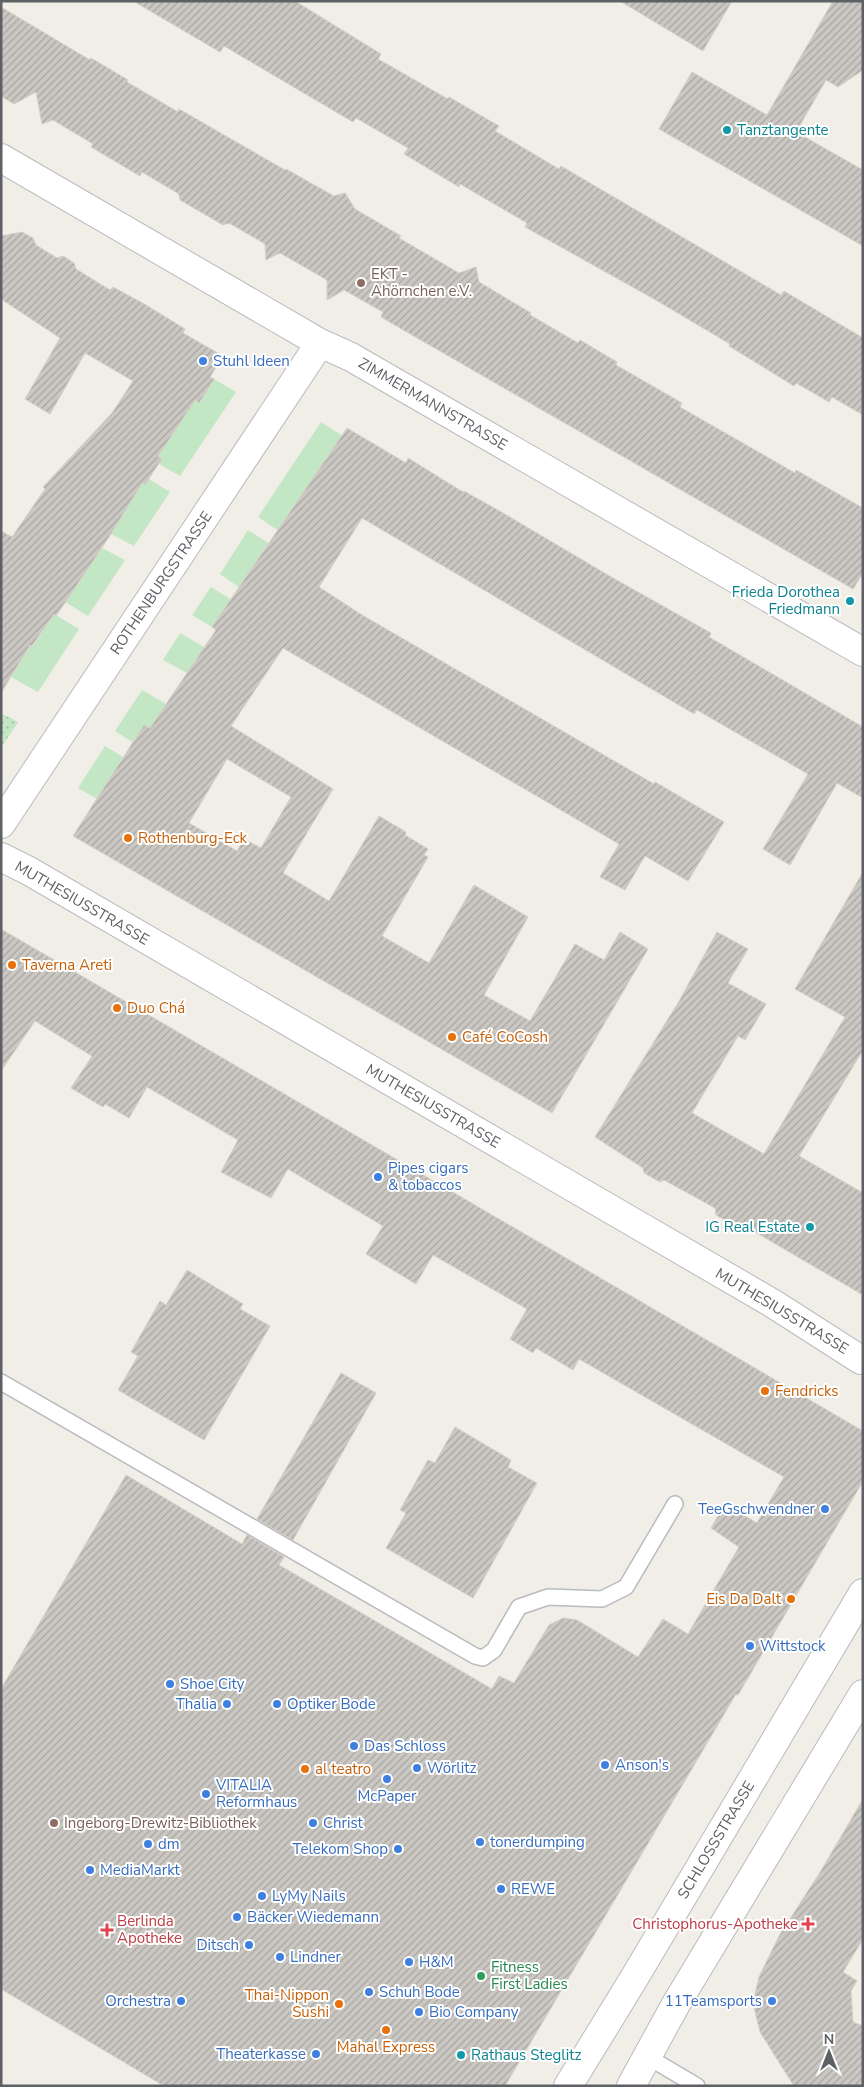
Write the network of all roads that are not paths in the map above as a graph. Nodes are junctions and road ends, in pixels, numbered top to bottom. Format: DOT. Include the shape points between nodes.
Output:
graph roads {
  1 [pos="1,158"];
  2 [pos="320,344"];
  3 [pos="863,652"];
  4 [pos="1,824"];
  5 [pos="1,858"];
  6 [pos="861,1360"];
  7 [pos="1,1382"];
  8 [pos="675,1504"];
  9 [pos="863,1593"];
  10 [pos="863,1694"];
  11 [pos="648,2057"];
  12 [pos="568,2086"];
  13 [pos="632,2086"];
  14 [pos="697,2086"];
  1 -- 2 [label="street, ZIMMERMANNSTRASSE"];
  2 -- 3 [label="street, ZIMMERMANNSTRASSE" via="351,357"];
  2 -- 4 [label="street, ROTHENBURGSTRASSE"];
  5 -- 6 [label="street, MUTHESIUSSTRASSE" via="46,881 781,1308"];
  7 -- 8 [label="lane" via="483,1658 494,1650 518,1607 548,1597 602,1599 626,1587"];
  9 -- 12 [label="street, SCHLOSSSTRASSE"];
  10 -- 11 [label="street" via="676,2004"];
  11 -- 13 [label="street"];
  11 -- 14 [label="lane"];
}
